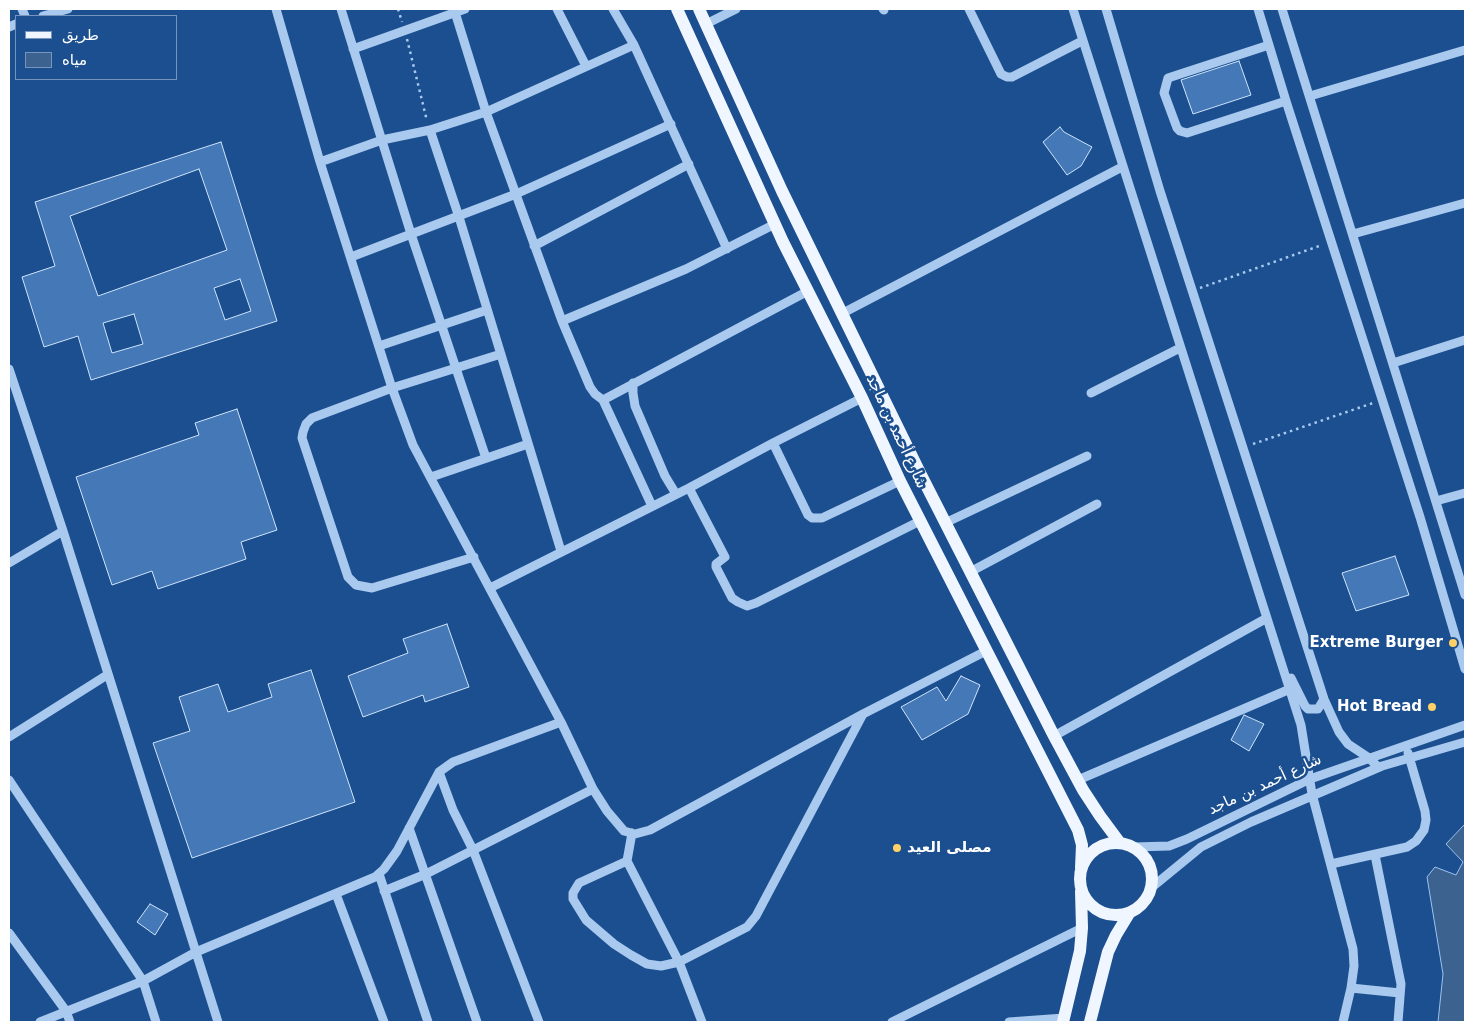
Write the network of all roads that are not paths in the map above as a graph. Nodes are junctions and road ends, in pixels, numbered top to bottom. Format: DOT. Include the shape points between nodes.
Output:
graph roads {
  1 [pos="68,9"];
  2 [pos="276,9"];
  3 [pos="341,9"];
  4 [pos="465,9"];
  5 [pos="558,9"];
  6 [pos="613,9"];
  7 [pos="677,9"];
  8 [pos="699,9"];
  9 [pos="736,9"];
  10 [pos="969,9"];
  11 [pos="1073,9"];
  12 [pos="1106,9"];
  13 [pos="1258,9"];
  14 [pos="1282,9"];
  15 [pos="455,11"];
  16 [pos="47,15"];
  17 [pos="706,24"];
  18 [pos="1082,41"];
  19 [pos="634,44"];
  20 [pos="1269,45"];
  21 [pos="353,49"];
  22 [pos="1465,50"];
  23 [pos="586,66"];
  24 [pos="1310,96"];
  25 [pos="1286,101"];
  26 [pos="486,112"];
  27 [pos="671,124"];
  28 [pos="430,130"];
  29 [pos="382,140"];
  30 [pos="320,162"];
  31 [pos="689,164"];
  32 [pos="1122,167"];
  33 [pos="516,194"];
  34 [pos="1465,203"];
  35 [pos="459,216"];
  36 [pos="774,224"];
  37 [pos="411,234"];
  38 [pos="1353,234"];
  39 [pos="534,246"];
  40 [pos="728,249"];
  41 [pos="351,257"];
  42 [pos="808,291"];
  43 [pos="487,310"];
  44 [pos="843,313"];
  45 [pos="562,321"];
  46 [pos="443,326"];
  47 [pos="1465,340"];
  48 [pos="379,346"];
  49 [pos="1180,348"];
  50 [pos="501,354"];
  51 [pos="1393,363"];
  52 [pos="457,368"];
  53 [pos="9,369"];
  54 [pos="11,383"];
  55 [pos="634,383"];
  56 [pos="392,388"];
  57 [pos="1091,393"];
  58 [pos="862,398"];
  59 [pos="603,400"];
  60 [pos="773,442"];
  61 [pos="528,444"];
  62 [pos="1087,456"];
  63 [pos="486,458"];
  64 [pos="430,477"];
  65 [pos="900,481"];
  66 [pos="689,488"];
  67 [pos="1465,493"];
  68 [pos="676,494"];
  69 [pos="1436,501"];
  70 [pos="1098,504"];
  71 [pos="652,506"];
  72 [pos="920,521"];
  73 [pos="945,523"];
  74 [pos="63,531"];
  75 [pos="561,552"];
  76 [pos="474,557"];
  77 [pos="9,563"];
  78 [pos="970,572"];
  79 [pos="490,588"];
  80 [pos="1465,595"];
  81 [pos="1267,618"];
  82 [pos="986,651"];
  83 [pos="1279,653"];
  84 [pos="1465,669"];
  85 [pos="108,675"];
  86 [pos="1290,689"];
  87 [pos="1324,699"];
  88 [pos="863,714"];
  89 [pos="561,722"];
  90 [pos="1465,726"];
  91 [pos="1054,736"];
  92 [pos="9,737"];
  93 [pos="1465,742"];
  94 [pos="1405,746"];
  95 [pos="1369,758"];
  96 [pos="1410,758"];
  97 [pos="1378,768"];
  98 [pos="439,772"];
  99 [pos="1310,779"];
  100 [pos="9,780"];
  101 [pos="1078,780"];
  102 [pos="593,789"];
  103 [pos="1312,794"];
  104 [pos="409,828"];
  105 [pos="632,833"];
  106 [pos="1120,843"];
  107 [pos="1134,848"];
  108 [pos="473,850"];
  109 [pos="1375,855"];
  110 [pos="627,861"];
  111 [pos="1331,864"];
  112 [pos="1081,868"];
  113 [pos="378,874"];
  114 [pos="426,874"];
  115 [pos="1151,888"];
  116 [pos="1081,889"];
  117 [pos="384,891"];
  118 [pos="336,894"];
  119 [pos="1130,912"];
  120 [pos="1082,928"];
  121 [pos="9,933"];
  122 [pos="196,952"];
  123 [pos="679,962"];
  124 [pos="143,980"];
  125 [pos="1351,988"];
  126 [pos="1400,993"];
  127 [pos="66,1012"];
  128 [pos="1064,1020"];
  129 [pos="40,1022"];
  130 [pos="70,1022"];
  131 [pos="156,1022"];
  132 [pos="218,1022"];
  133 [pos="384,1022"];
  134 [pos="428,1022"];
  135 [pos="477,1022"];
  136 [pos="539,1022"];
  137 [pos="702,1022"];
  138 [pos="892,1022"];
  139 [pos="1009,1022"];
  140 [pos="1090,1022"];
  141 [pos="1343,1022"];
  142 [pos="1398,1022"];
  1 -- 16 [label="street"];
  2 -- 30 [label="street"];
  3 -- 21 [label="street"];
  4 -- 15 [label="street"];
  5 -- 23 [label="street"];
  6 -- 19 [label="street"];
  7 -- 36 [label="main road, شارع أحمد بن ماجد"];
  8 -- 17 [label="main road, شارع أحمد بن ماجد"];
  9 -- 17 [label="street"];
  10 -- 18 [label="street" via="1001,74 1006,77"];
  11 -- 18 [label="street"];
  12 -- 87 [label="street" via="1160,192"];
  13 -- 20 [label="street"];
  14 -- 24 [label="street"];
  15 -- 21 [label="street"];
  15 -- 26 [label="street"];
  17 -- 44 [label="main road, شارع أحمد بن ماجد" via="782,191"];
  18 -- 32 [label="street"];
  19 -- 23 [label="street"];
  19 -- 27 [label="street"];
  20 -- 25 [label="street"];
  20 -- 25 [label="street" via="1168,78 1164,93 1177,128 1187,133"];
  21 -- 29 [label="street"];
  22 -- 24 [label="street"];
  23 -- 26 [label="street"];
  24 -- 38 [label="street"];
  25 -- 84 [label="street" via="1420,517"];
  26 -- 28 [label="street"];
  26 -- 33 [label="street"];
  27 -- 31 [label="street"];
  27 -- 33 [label="street"];
  28 -- 29 [label="street"];
  28 -- 35 [label="street"];
  29 -- 30 [label="street"];
  29 -- 37 [label="street"];
  30 -- 41 [label="street"];
  31 -- 39 [label="street"];
  31 -- 40 [label="street"];
  32 -- 44 [label="street"];
  32 -- 49 [label="street"];
  33 -- 35 [label="street"];
  33 -- 39 [label="street"];
  34 -- 38 [label="street"];
  35 -- 37 [label="street"];
  35 -- 43 [label="street"];
  36 -- 40 [label="street"];
  36 -- 42 [label="main road, شارع أحمد بن ماجد"];
  37 -- 41 [label="street"];
  37 -- 46 [label="street"];
  38 -- 51 [label="street"];
  39 -- 45 [label="street"];
  40 -- 45 [label="street"];
  41 -- 48 [label="street"];
  42 -- 55 [label="street"];
  42 -- 58 [label="main road, شارع أحمد بن ماجد"];
  43 -- 46 [label="street"];
  43 -- 50 [label="street"];
  44 -- 73 [label="main road, شارع أحمد بن ماجد"];
  45 -- 59 [label="street" via="590,387"];
  46 -- 48 [label="street"];
  46 -- 52 [label="street"];
  47 -- 51 [label="street"];
  48 -- 56 [label="street"];
  49 -- 57 [label="street"];
  49 -- 81 [label="street"];
  50 -- 52 [label="street"];
  50 -- 61 [label="street"];
  51 -- 69 [label="street"];
  52 -- 56 [label="street"];
  52 -- 63 [label="street"];
  53 -- 54 [label="street"];
  54 -- 74 [label="street"];
  55 -- 59 [label="street"];
  55 -- 68 [label="street" via="635,406"];
  56 -- 64 [label="street"];
  56 -- 76 [label="street" via="312,418 302,432 348,576 356,585 372,588"];
  58 -- 60 [label="street"];
  58 -- 65 [label="main road, شارع أحمد بن ماجد"];
  59 -- 71 [label="street"];
  60 -- 65 [label="street" via="812,518 822,518"];
  60 -- 66 [label="street"];
  61 -- 63 [label="street"];
  61 -- 75 [label="street"];
  62 -- 73 [label="street"];
  63 -- 64 [label="street"];
  64 -- 76 [label="street"];
  65 -- 72 [label="main road, شارع أحمد بن ماجد"];
  66 -- 68 [label="street"];
  66 -- 72 [label="street" via="725,557 716,567 732,598 747,606"];
  67 -- 69 [label="street"];
  68 -- 71 [label="street"];
  69 -- 80 [label="street"];
  70 -- 78 [label="street"];
  71 -- 75 [label="street"];
  72 -- 82 [label="main road, شارع أحمد بن ماجد"];
  73 -- 78 [label="main road, شارع أحمد بن ماجد"];
  74 -- 77 [label="street"];
  74 -- 85 [label="street"];
  75 -- 79 [label="street"];
  76 -- 79 [label="street"];
  78 -- 91 [label="main road, شارع أحمد بن ماجد"];
  79 -- 89 [label="street"];
  81 -- 83 [label="street"];
  81 -- 91 [label="street"];
  82 -- 88 [label="street"];
  82 -- 112 [label="main road, شارع أحمد بن ماجد" via="1078,830 1082,845"];
  83 -- 86 [label="street"];
  83 -- 87 [label="street" via="1305,706 1311,710 1318,709"];
  85 -- 92 [label="street"];
  85 -- 122 [label="street"];
  86 -- 99 [label="street" via="1301,726"];
  86 -- 101 [label="street"];
  87 -- 95 [label="street" via="1338,732 1348,744"];
  88 -- 105 [label="street" via="650,830"];
  88 -- 123 [label="street" via="751,922"];
  89 -- 98 [label="street" via="453,762"];
  89 -- 102 [label="street"];
  90 -- 94 [label="street, شارع أحمد بن ماجد"];
  91 -- 101 [label="main road, شارع أحمد بن ماجد"];
  93 -- 96 [label="street, شارع أحمد بن ماجد"];
  94 -- 95 [label="street, شارع أحمد بن ماجد"];
  94 -- 96 [label="street"];
  95 -- 97 [label="street"];
  95 -- 99 [label="street, شارع أحمد بن ماجد"];
  96 -- 97 [label="street, شارع أحمد بن ماجد"];
  96 -- 109 [label="street" via="1426,811 1424,830 1416,841 1406,847"];
  97 -- 103 [label="street, شارع أحمد بن ماجد"];
  98 -- 104 [label="street"];
  98 -- 108 [label="street"];
  99 -- 103 [label="street"];
  99 -- 107 [label="street, شارع أحمد بن ماجد" via="1188,839 1169,846"];
  100 -- 124 [label="street"];
  101 -- 106 [label="main road, شارع أحمد بن ماجد"];
  102 -- 105 [label="street" via="617,824"];
  102 -- 108 [label="street"];
  103 -- 111 [label="street"];
  103 -- 115 [label="street, شارع أحمد بن ماجد" via="1201,847"];
  104 -- 113 [label="street" via="397,851"];
  104 -- 114 [label="street"];
  105 -- 110 [label="street"];
  106 -- 107 [label="main road"];
  106 -- 112 [label="main road" via="1096,849"];
  107 -- 115 [label="main road" via="1149,865"];
  108 -- 114 [label="street"];
  108 -- 136 [label="street"];
  109 -- 111 [label="street"];
  109 -- 126 [label="street" via="1401,984"];
  110 -- 123 [label="street"];
  110 -- 123 [label="street" via="579,883 573,893 574,900 586,920 631,956 647,964 661,966"];
  111 -- 125 [label="street" via="1353,949"];
  112 -- 116 [label="main road"];
  113 -- 117 [label="street"];
  113 -- 118 [label="street"];
  114 -- 117 [label="street"];
  114 -- 135 [label="street"];
  115 -- 119 [label="main road" via="1144,902"];
  116 -- 119 [label="main road" via="1095,909 1106,914"];
  116 -- 120 [label="main road"];
  117 -- 134 [label="street"];
  118 -- 122 [label="street"];
  118 -- 133 [label="street"];
  119 -- 140 [label="main road" via="1108,952"];
  120 -- 128 [label="main road"];
  120 -- 138 [label="street"];
  121 -- 127 [label="street"];
  122 -- 124 [label="street"];
  122 -- 132 [label="street"];
  123 -- 137 [label="street"];
  124 -- 127 [label="street"];
  124 -- 131 [label="street"];
  125 -- 126 [label="street"];
  125 -- 141 [label="street"];
  126 -- 142 [label="street"];
  127 -- 129 [label="street"];
  127 -- 130 [label="street"];
  128 -- 139 [label="street"];
}
